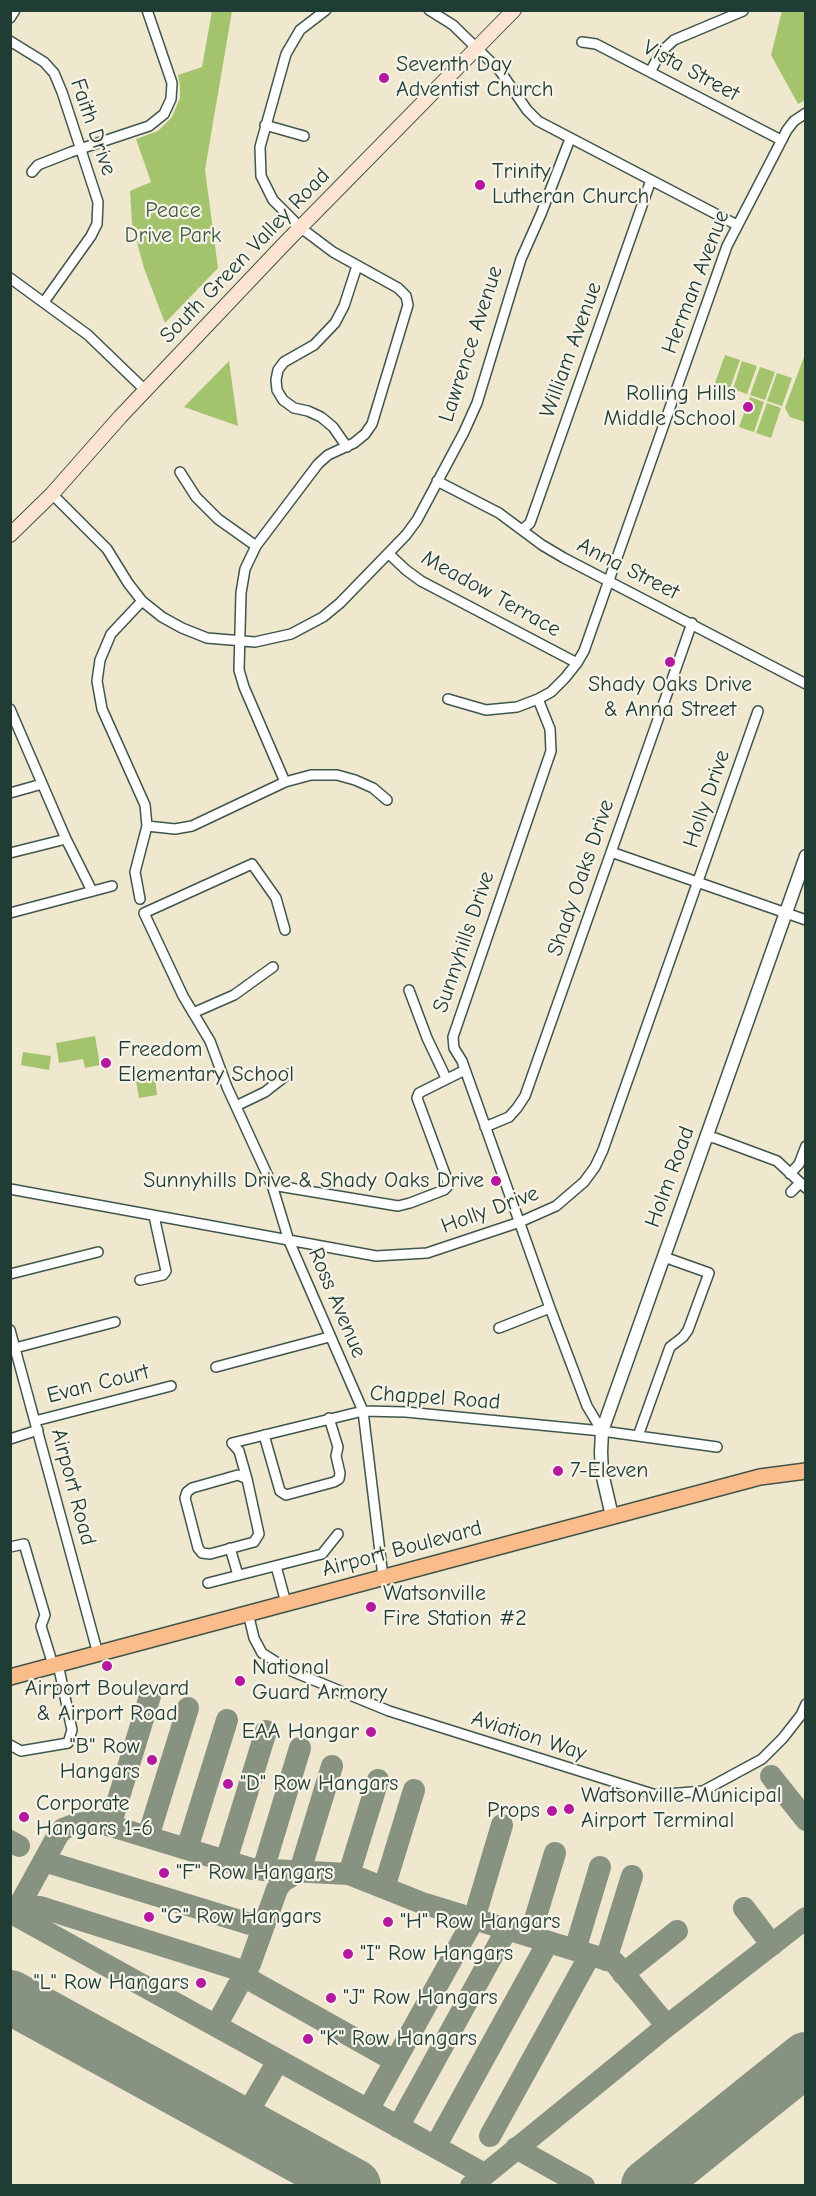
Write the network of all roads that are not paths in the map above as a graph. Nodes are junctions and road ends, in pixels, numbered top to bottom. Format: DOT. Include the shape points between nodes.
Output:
graph roads {
  1 [pos="15,10"];
  2 [pos="147,10"];
  3 [pos="326,10"];
  4 [pos="429,10"];
  5 [pos="514,10"];
  6 [pos="743,11"];
  7 [pos="10,18"];
  8 [pos="10,41"];
  9 [pos="582,42"];
  10 [pos="476,49"];
  11 [pos="650,72"];
  12 [pos="806,113"];
  13 [pos="265,125"];
  14 [pos="304,136"];
  15 [pos="570,139"];
  16 [pos="781,141"];
  17 [pos="81,149"];
  18 [pos="32,172"];
  19 [pos="651,180"];
  20 [pos="737,225"];
  21 [pos="301,228"];
  22 [pos="357,266"];
  23 [pos="10,278"];
  24 [pos="44,302"];
  25 [pos="145,390"];
  26 [pos="347,447"];
  27 [pos="180,472"];
  28 [pos="437,481"];
  29 [pos="52,494"];
  30 [pos="522,530"];
  31 [pos="10,535"];
  32 [pos="256,546"];
  33 [pos="389,554"];
  34 [pos="608,581"];
  35 [pos="142,601"];
  36 [pos="692,623"];
  37 [pos="240,642"];
  38 [pos="577,663"];
  39 [pos="806,684"];
  40 [pos="448,699"];
  41 [pos="538,699"];
  42 [pos="10,709"];
  43 [pos="758,711"];
  44 [pos="15,733"];
  45 [pos="285,782"];
  46 [pos="42,784"];
  47 [pos="10,793"];
  48 [pos="387,800"];
  49 [pos="147,826"];
  50 [pos="66,839"];
  51 [pos="611,852"];
  52 [pos="10,853"];
  53 [pos="806,856"];
  54 [pos="698,882"];
  55 [pos="112,886"];
  56 [pos="92,891"];
  57 [pos="140,899"];
  58 [pos="10,913"];
  59 [pos="785,913"];
  60 [pos="806,920"];
  61 [pos="285,930"];
  62 [pos="273,967"];
  63 [pos="409,990"];
  64 [pos="193,1013"];
  65 [pos="465,1070"];
  66 [pos="288,1074"];
  67 [pos="446,1078"];
  68 [pos="236,1106"];
  69 [pos="485,1127"];
  70 [pos="707,1137"];
  71 [pos="806,1146"];
  72 [pos="790,1174"];
  73 [pos="272,1185"];
  74 [pos="803,1185"];
  75 [pos="10,1189"];
  76 [pos="791,1192"];
  77 [pos="154,1216"];
  78 [pos="520,1222"];
  79 [pos="289,1241"];
  80 [pos="98,1252"];
  81 [pos="664,1257"];
  82 [pos="10,1274"];
  83 [pos="140,1280"];
  84 [pos="550,1308"];
  85 [pos="115,1322"];
  86 [pos="499,1328"];
  87 [pos="10,1330"];
  88 [pos="329,1337"];
  89 [pos="15,1348"];
  90 [pos="216,1367"];
  91 [pos="171,1386"];
  92 [pos="363,1411"];
  93 [pos="329,1418"];
  94 [pos="36,1425"];
  95 [pos="602,1431"];
  96 [pos="264,1435"];
  97 [pos="638,1436"];
  98 [pos="10,1439"];
  99 [pos="717,1447"];
  100 [pos="806,1471"];
  101 [pos="247,1479"];
  102 [pos="612,1516"];
  103 [pos="338,1534"];
  104 [pos="10,1547"];
  105 [pos="230,1548"];
  106 [pos="276,1566"];
  107 [pos="238,1575"];
  108 [pos="383,1577"];
  109 [pos="208,1583"];
  110 [pos="286,1603"];
  111 [pos="248,1613"];
  112 [pos="98,1654"];
  113 [pos="55,1665"];
  114 [pos="10,1677"];
  115 [pos="806,1704"];
  116 [pos="10,1745"];
  1 -- 7 [label="street"];
  2 -- 17 [label="street" via="171,83 167,110 149,126"];
  3 -- 13 [label="street" via="304,26 292,42"];
  4 -- 10 [label="street" via="453,25"];
  5 -- 10 [label="main road, South Green Valley Road"];
  6 -- 11 [label="street" via="674,40 661,52"];
  8 -- 17 [label="street, Faith Drive" via="44,62 54,73"];
  9 -- 11 [label="street, Vista Street" via="596,44"];
  10 -- 15 [label="street" via="507,79 533,116"];
  10 -- 21 [label="main road, South Green Valley Road"];
  11 -- 16 [label="street, Vista Street"];
  12 -- 16 [label="street, Herman Avenue" via="790,125"];
  13 -- 14 [label="street"];
  13 -- 21 [label="street" via="259,152 263,182 278,206"];
  15 -- 19 [label="street"];
  15 -- 28 [label="street, Lawrence Avenue" via="521,259 477,402"];
  16 -- 20 [label="street, Herman Avenue"];
  17 -- 18 [label="street" via="38,165"];
  17 -- 24 [label="street, Faith Drive" via="99,202 97,224"];
  19 -- 20 [label="street"];
  19 -- 30 [label="street, William Avenue" via="530,523"];
  20 -- 34 [label="street, Herman Avenue"];
  21 -- 22 [label="street"];
  21 -- 25 [label="main road, South Green Valley Road"];
  22 -- 26 [label="street" via="398,288 406,296 408,306 375,418 365,434"];
  22 -- 26 [label="street" via="335,323 314,345 284,362 276,380 283,400 321,417"];
  23 -- 24 [label="street"];
  24 -- 25 [label="street" via="88,335"];
  25 -- 29 [label="main road, South Green Valley Road"];
  26 -- 32 [label="street" via="318,464"];
  27 -- 32 [label="street" via="196,497 218,519"];
  28 -- 30 [label="street, Anna Street" via="499,513"];
  28 -- 33 [label="street, Lawrence Avenue" via="411,529"];
  29 -- 31 [label="main road, South Green Valley Road"];
  29 -- 35 [label="street, Lawrence Avenue" via="107,549"];
  30 -- 34 [label="street, Anna Street"];
  32 -- 37 [label="street" via="243,577"];
  33 -- 37 [label="street, Lawrence Avenue" via="317,622 274,639"];
  33 -- 38 [label="street, Meadow Terrace" via="421,581"];
  34 -- 36 [label="street, Anna Street"];
  34 -- 38 [label="street, Herman Avenue"];
  35 -- 37 [label="street, Lawrence Avenue" via="188,631"];
  35 -- 49 [label="street" via="111,634 100,660 97,681 106,719 145,805"];
  36 -- 39 [label="street, Anna Street"];
  36 -- 51 [label="street, Shady Oaks Drive"];
  37 -- 45 [label="street" via="241,678"];
  38 -- 41 [label="street, Herman Avenue" via="561,683"];
  40 -- 41 [label="street, Herman Avenue" via="495,710"];
  41 -- 65 [label="street, Sunnyhills Drive" via="550,729 551,751 453,1033 454,1048"];
  42 -- 44 [label="street"];
  43 -- 54 [label="street, Holly Drive"];
  44 -- 46 [label="street"];
  45 -- 48 [label="street" via="311,775 337,775 364,783"];
  45 -- 49 [label="street" via="192,826"];
  46 -- 47 [label="street"];
  46 -- 50 [label="street"];
  49 -- 57 [label="street" via="135,872"];
  50 -- 52 [label="street"];
  50 -- 56 [label="street"];
  51 -- 54 [label="street"];
  51 -- 69 [label="street, Shady Oaks Drive" via="525,1096 509,1117"];
  53 -- 59 [label="street, Holm Road"];
  54 -- 59 [label="street"];
  54 -- 78 [label="street, Holly Drive" via="599,1159 584,1182 564,1201"];
  55 -- 56 [label="street"];
  56 -- 58 [label="street"];
  59 -- 60 [label="street"];
  59 -- 70 [label="street, Holm Road"];
  61 -- 64 [label="street" via="276,898 252,864 144,913"];
  62 -- 64 [label="street" via="234,995"];
  63 -- 67 [label="street"];
  64 -- 68 [label="street" via="210,1041"];
  65 -- 67 [label="street"];
  65 -- 69 [label="street, Sunnyhills Drive"];
  66 -- 68 [label="street" via="265,1092"];
  67 -- 73 [label="street" via="417,1098 448,1182 444,1190 398,1206"];
  68 -- 73 [label="street"];
  69 -- 78 [label="street, Sunnyhills Drive"];
  70 -- 72 [label="street" via="777,1161"];
  70 -- 81 [label="street, Holm Road"];
  71 -- 72 [label="street"];
  72 -- 74 [label="street"];
  73 -- 79 [label="street, Ross Avenue"];
  74 -- 76 [label="street"];
  75 -- 77 [label="street, Holly Drive"];
  77 -- 79 [label="street, Holly Drive"];
  77 -- 83 [label="street" via="166,1271"];
  78 -- 79 [label="street, Holly Drive" via="427,1253 402,1256 376,1257"];
  78 -- 84 [label="street, Sunnyhills Drive"];
  79 -- 88 [label="street, Ross Avenue"];
  80 -- 82 [label="street"];
  81 -- 95 [label="street, Holm Road"];
  81 -- 97 [label="street" via="709,1273 688,1330 670,1347"];
  84 -- 86 [label="street"];
  84 -- 95 [label="street, Sunnyhills Drive" via="587,1406"];
  85 -- 89 [label="street"];
  87 -- 89 [label="street, Airport Road"];
  88 -- 90 [label="street"];
  88 -- 92 [label="street, Ross Avenue"];
  89 -- 94 [label="street, Airport Road"];
  91 -- 94 [label="street, Evan Court"];
  92 -- 93 [label="street, Chappel Road"];
  92 -- 95 [label="street, Chappel Road"];
  92 -- 108 [label="street, Ross Avenue"];
  93 -- 96 [label="street, Chappel Road"];
  93 -- 96 [label="street" via="338,1447 339,1479 286,1495 280,1491"];
  94 -- 98 [label="street, Evan Court"];
  94 -- 112 [label="street, Airport Road"];
  95 -- 97 [label="street, Chappel Road"];
  95 -- 102 [label="street, Holm Road" via="602,1473"];
  96 -- 101 [label="street, Chappel Road" via="232,1443 239,1451"];
  97 -- 99 [label="street, Chappel Road"];
  100 -- 102 [label="main road, Airport Boulevard" via="760,1477"];
  101 -- 105 [label="street" via="259,1534 254,1542"];
  101 -- 105 [label="street" via="238,1475 192,1488 185,1495 199,1551 210,1554"];
  102 -- 108 [label="main road, Airport Boulevard"];
  103 -- 106 [label="street" via="322,1554"];
  104 -- 113 [label="street" via="24,1544 45,1615 41,1626"];
  105 -- 107 [label="street"];
  106 -- 107 [label="street"];
  106 -- 110 [label="street"];
  107 -- 109 [label="street"];
  108 -- 110 [label="main road, Airport Boulevard"];
  110 -- 111 [label="main road, Airport Boulevard"];
  111 -- 112 [label="main road, Airport Boulevard"];
  111 -- 115 [label="street, Aviation Way" via="262,1653 290,1670 389,1711 656,1795 703,1791 762,1759 783,1738"];
  112 -- 113 [label="main road, Airport Boulevard"];
  113 -- 114 [label="main road, Airport Boulevard"];
  113 -- 116 [label="street" via="72,1731 69,1743 21,1751"];
}
